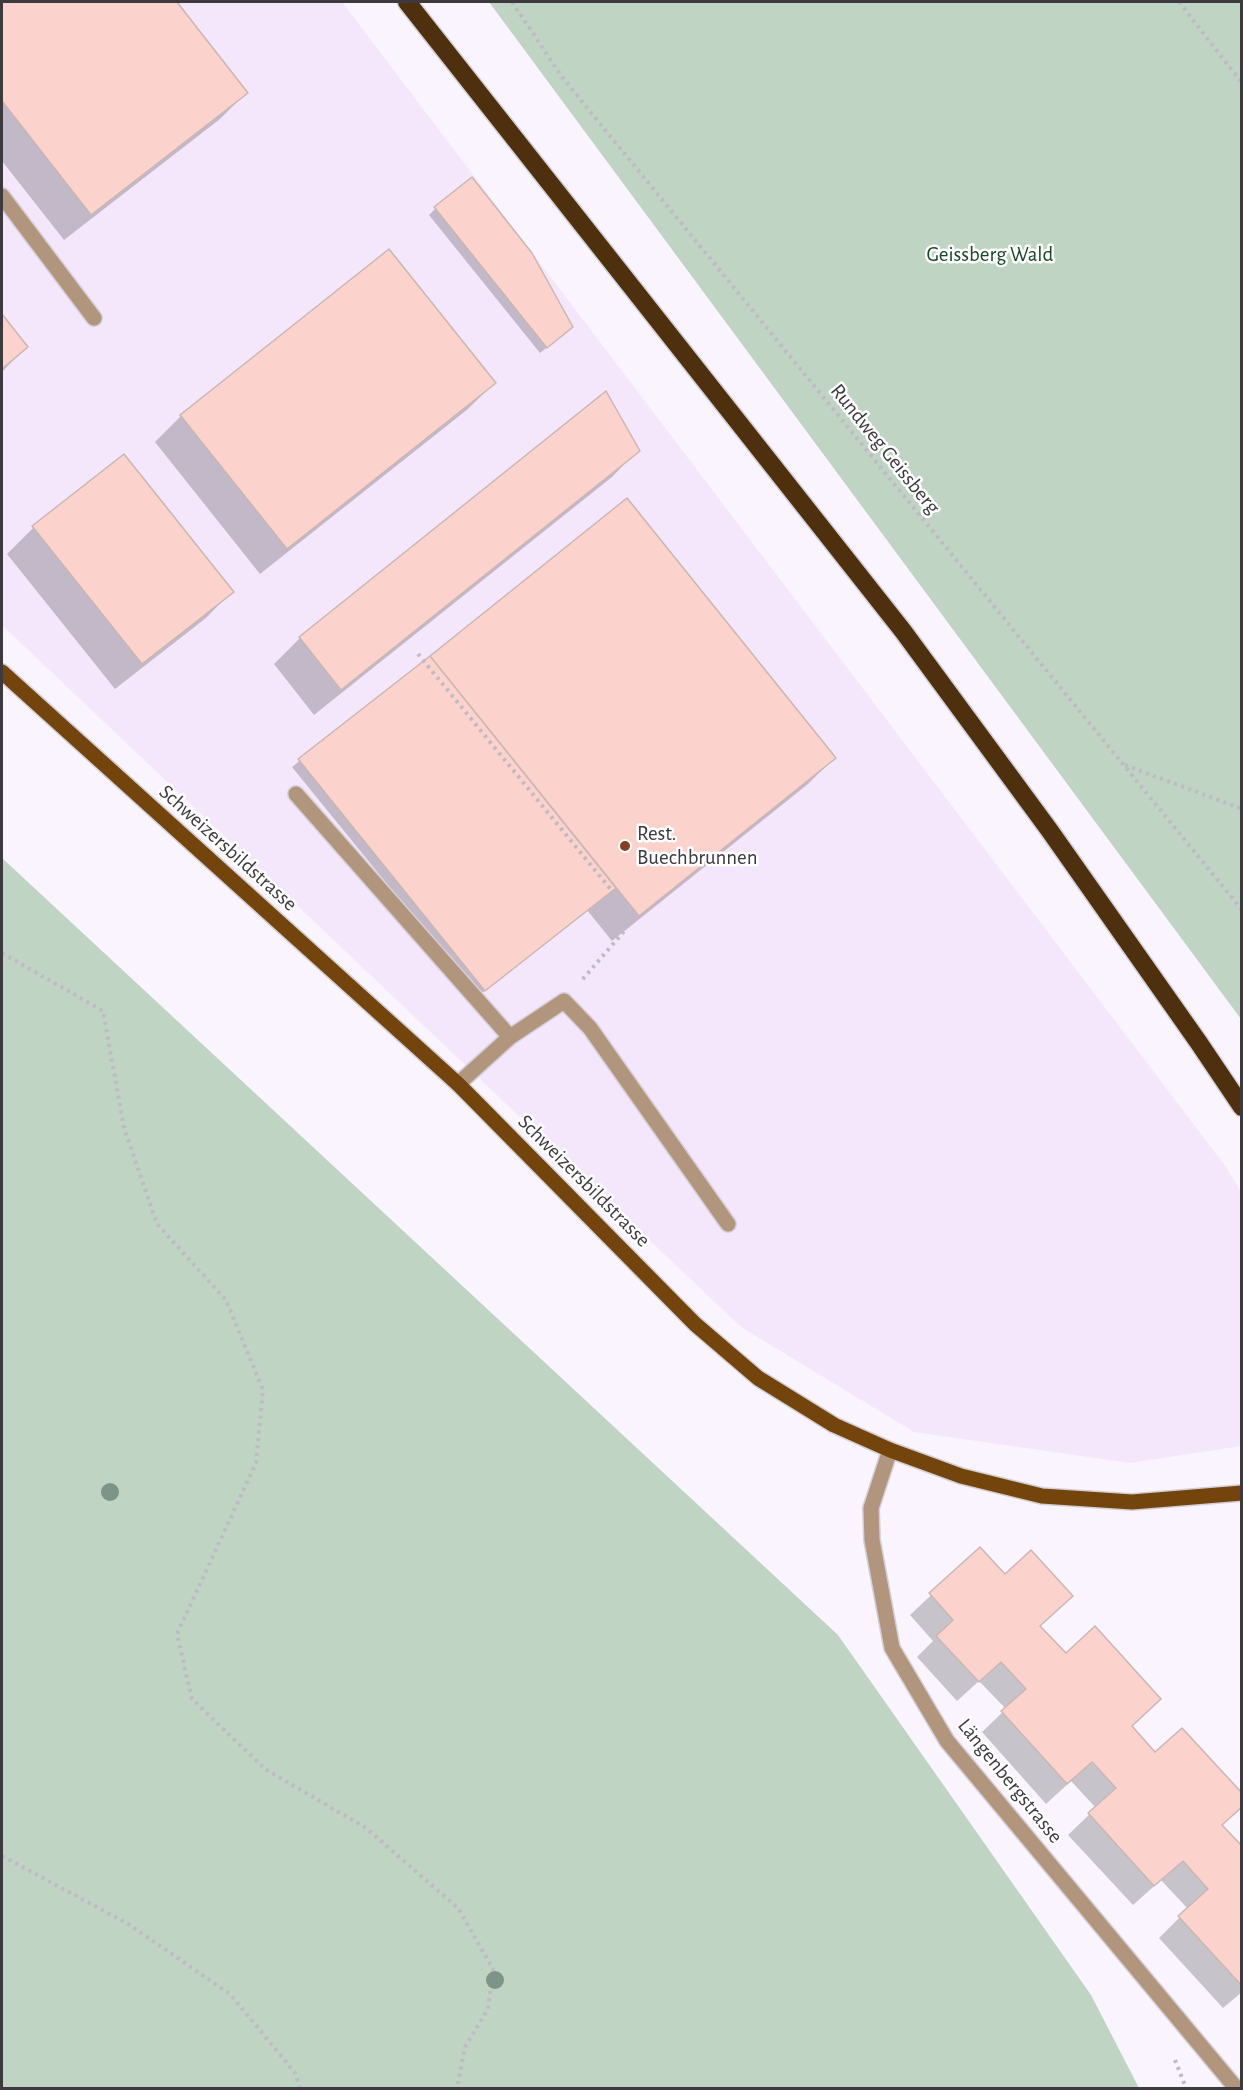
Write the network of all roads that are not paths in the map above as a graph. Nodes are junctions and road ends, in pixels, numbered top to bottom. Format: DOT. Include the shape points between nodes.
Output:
graph roads {
  1 [pos="407,2"];
  2 [pos="2,196"];
  3 [pos="94,318"];
  4 [pos="2,672"];
  5 [pos="296,794"];
  6 [pos="510,1037"];
  7 [pos="458,1084"];
  8 [pos="1242,1107"];
  9 [pos="728,1224"];
  10 [pos="890,1450"];
  11 [pos="1242,1493"];
  12 [pos="1236,2088"];
  1 -- 8 [label="highway" via="903,631 1050,831"];
  2 -- 3 [label="street"];
  4 -- 7 [label="main road, Schweizersbildstrasse"];
  5 -- 6 [label="street"];
  6 -- 7 [label="street"];
  6 -- 9 [label="street" via="564,1001 590,1028"];
  7 -- 10 [label="main road, Schweizersbildstrasse" via="695,1324 749,1370 834,1425"];
  10 -- 11 [label="main road, Schweizersbildstrasse" via="961,1476 1042,1496 1132,1502"];
  10 -- 12 [label="street, Längenbergstrasse" via="871,1508 872,1540 892,1648 947,1740"];
}
